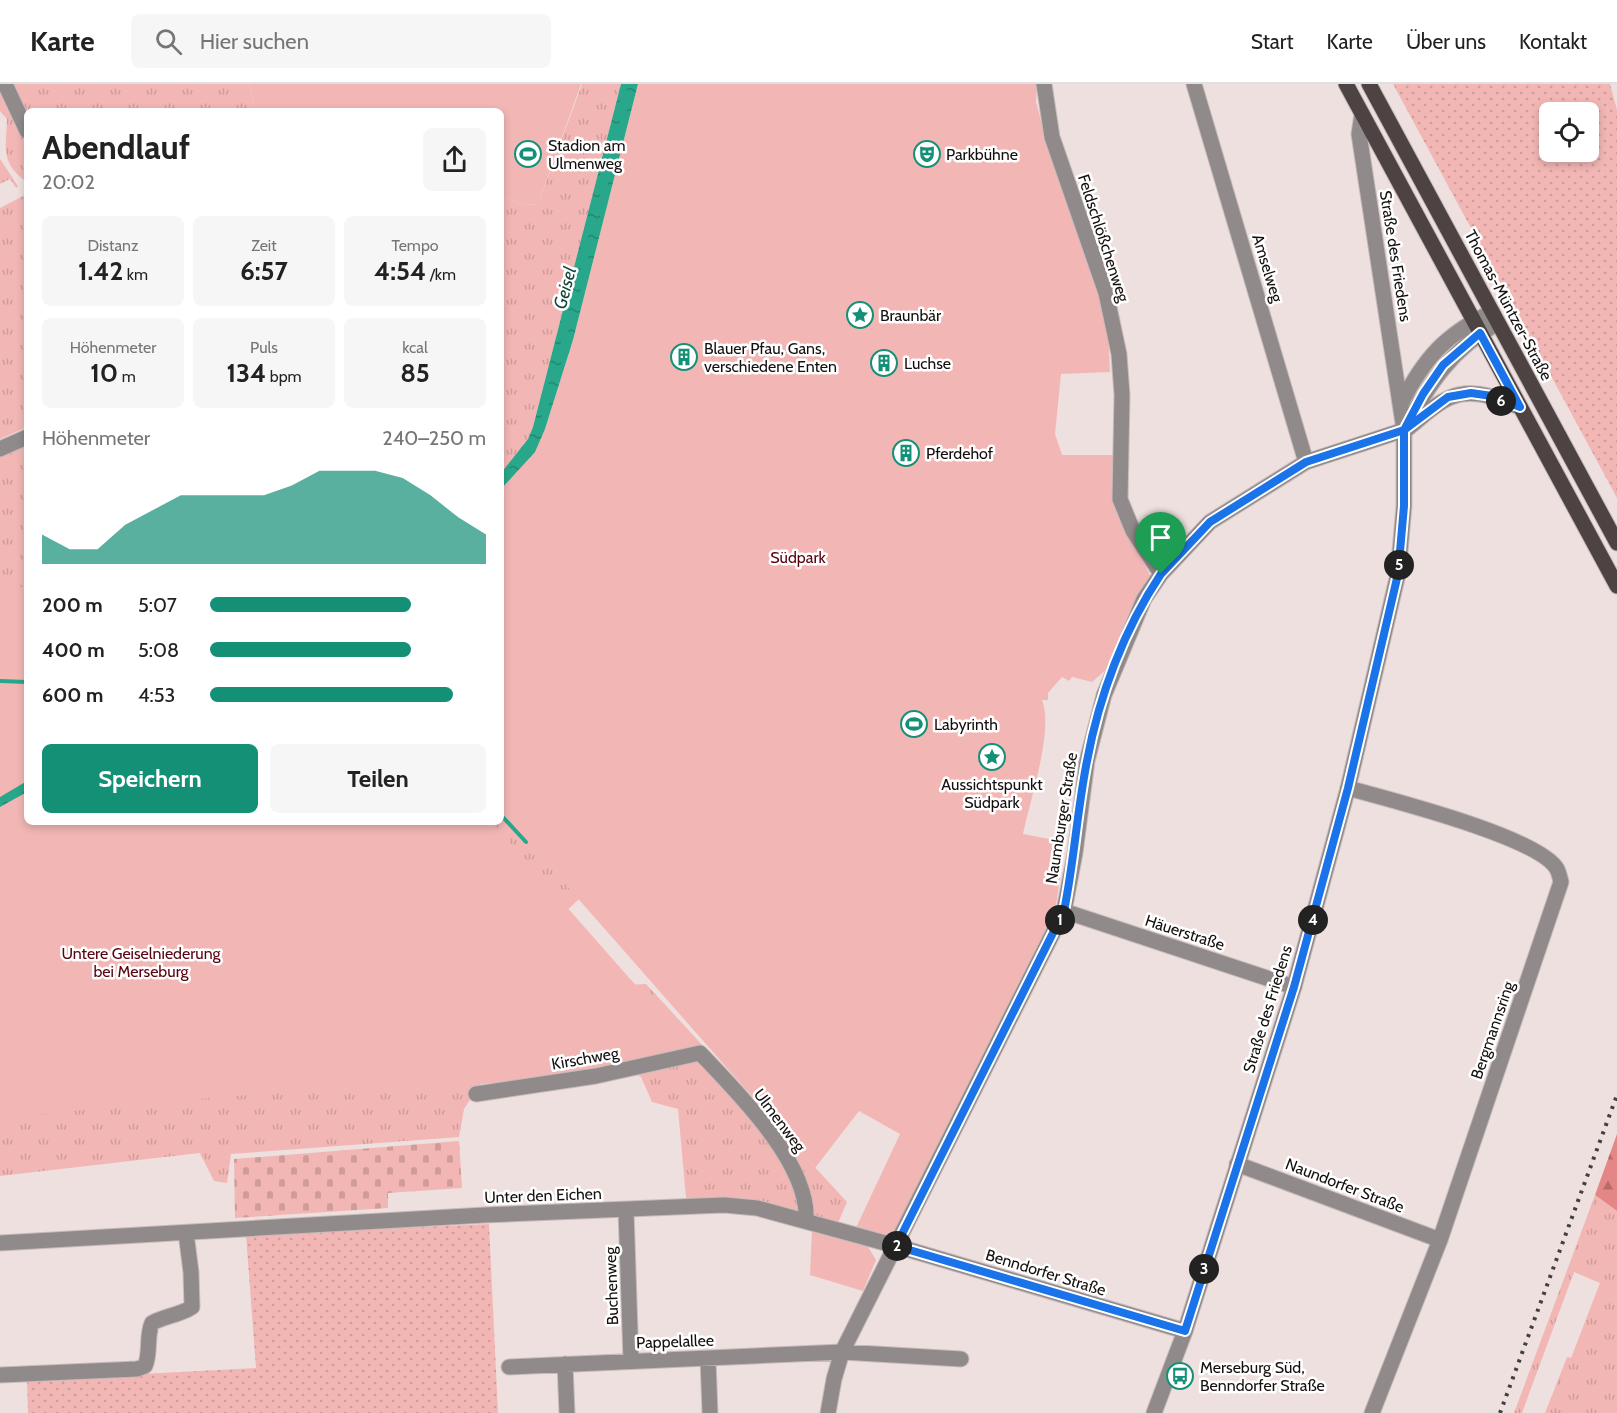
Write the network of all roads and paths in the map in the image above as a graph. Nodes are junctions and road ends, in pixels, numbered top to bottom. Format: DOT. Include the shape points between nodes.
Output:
graph roads {
  1 [pos="5,84"];
  2 [pos="1044,84"];
  3 [pos="1194,84"];
  4 [pos="1346,84"];
  5 [pos="1369,84"];
  6 [pos="1362,114"];
  7 [pos="24,125"];
  8 [pos="1495,318"];
  9 [pos="1476,327"];
  10 [pos="1401,404"];
  11 [pos="1520,407"];
  12 [pos="1404,430"];
  13 [pos="24,438"];
  14 [pos="0,449"];
  15 [pos="1306,462"];
  16 [pos="1617,543"];
  17 [pos="1161,574"];
  18 [pos="1617,586"];
  19 [pos="1348,788"];
  20 [pos="1064,911"];
  21 [pos="1294,987"];
  22 [pos="700,1053"];
  23 [pos="476,1094"];
  24 [pos="1237,1164"];
  25 [pos="626,1209"];
  26 [pos="806,1221"];
  27 [pos="186,1233"];
  28 [pos="1440,1240"];
  29 [pos="0,1243"];
  30 [pos="896,1246"];
  31 [pos="1185,1331"];
  32 [pos="842,1352"];
  33 [pos="708,1359"];
  34 [pos="961,1359"];
  35 [pos="631,1361"];
  36 [pos="565,1364"];
  37 [pos="509,1367"];
  38 [pos="0,1375"];
  39 [pos="567,1413"];
  40 [pos="710,1413"];
  41 [pos="828,1413"];
  42 [pos="1154,1413"];
  43 [pos="1372,1413"];
  1 -- 7 [label="street"];
  2 -- 17 [label="street, Feldschlößchenweg" via="1052,137 1106,293 1119,354 1120,499 1133,531"];
  3 -- 15 [label="street, Amselweg"];
  4 -- 6 [label="main road"];
  5 -- 8 [label="main road, Thomas-Müntzer-Straße"];
  6 -- 9 [label="main road"];
  6 -- 10 [label="street, Straße des Friedens" via="1359,134"];
  8 -- 9 [label="street, Straße des Friedens"];
  8 -- 16 [label="main road, Thomas-Müntzer-Straße"];
  9 -- 10 [label="street, Straße des Friedens" via="1454,332 1430,356"];
  9 -- 11 [label="main road"];
  9 -- 12 [label="street, Straße des Friedens" via="1443,365"];
  10 -- 12 [label="street, Straße des Friedens"];
  11 -- 12 [label="street" via="1471,393 1448,397"];
  11 -- 18 [label="main road"];
  12 -- 15 [label="street, Naumburger Straße"];
  12 -- 19 [label="street, Straße des Friedens" via="1404,506 1398,574"];
  13 -- 14 [label="street"];
  15 -- 17 [label="street, Naumburger Straße" via="1210,522"];
  17 -- 20 [label="street, Naumburger Straße" via="1144,599 1104,695 1087,761"];
  19 -- 21 [label="street, Straße des Friedens"];
  19 -- 28 [label="street, Bergmannsring" via="1429,809 1494,833 1541,855 1557,868 1561,882"];
  20 -- 21 [label="street, Häuerstraße"];
  20 -- 30 [label="street, Naumburger Straße"];
  21 -- 24 [label="street, Straße des Friedens"];
  22 -- 23 [label="street, Kirschweg" via="596,1076"];
  22 -- 26 [label="street, Ulmenweg" via="750,1108 793,1166 805,1196"];
  24 -- 28 [label="street, Naundorfer Straße"];
  24 -- 31 [label="street, Straße des Friedens"];
  25 -- 26 [label="street, Unter den Eichen" via="724,1205"];
  25 -- 27 [label="street, Unter den Eichen"];
  25 -- 35 [label="street, Buchenweg"];
  26 -- 30 [label="street, Unter den Eichen"];
  27 -- 29 [label="street, Unter den Eichen"];
  27 -- 38 [label="street" via="192,1307 152,1323 147,1335 145,1366"];
  28 -- 43 [label="street, Bergmannsring"];
  30 -- 31 [label="street, Benndorfer Straße"];
  30 -- 32 [label="street, Naumburger Straße"];
  31 -- 42 [label="street, Straße des Friedens"];
  32 -- 33 [label="street, Pappelallee"];
  32 -- 34 [label="street"];
  32 -- 41 [label="street, Naumburger Straße"];
  33 -- 35 [label="street, Pappelallee"];
  33 -- 40 [label="street"];
  35 -- 36 [label="street, Pappelallee"];
  36 -- 37 [label="street, Pappelallee"];
  36 -- 39 [label="street"];
}
